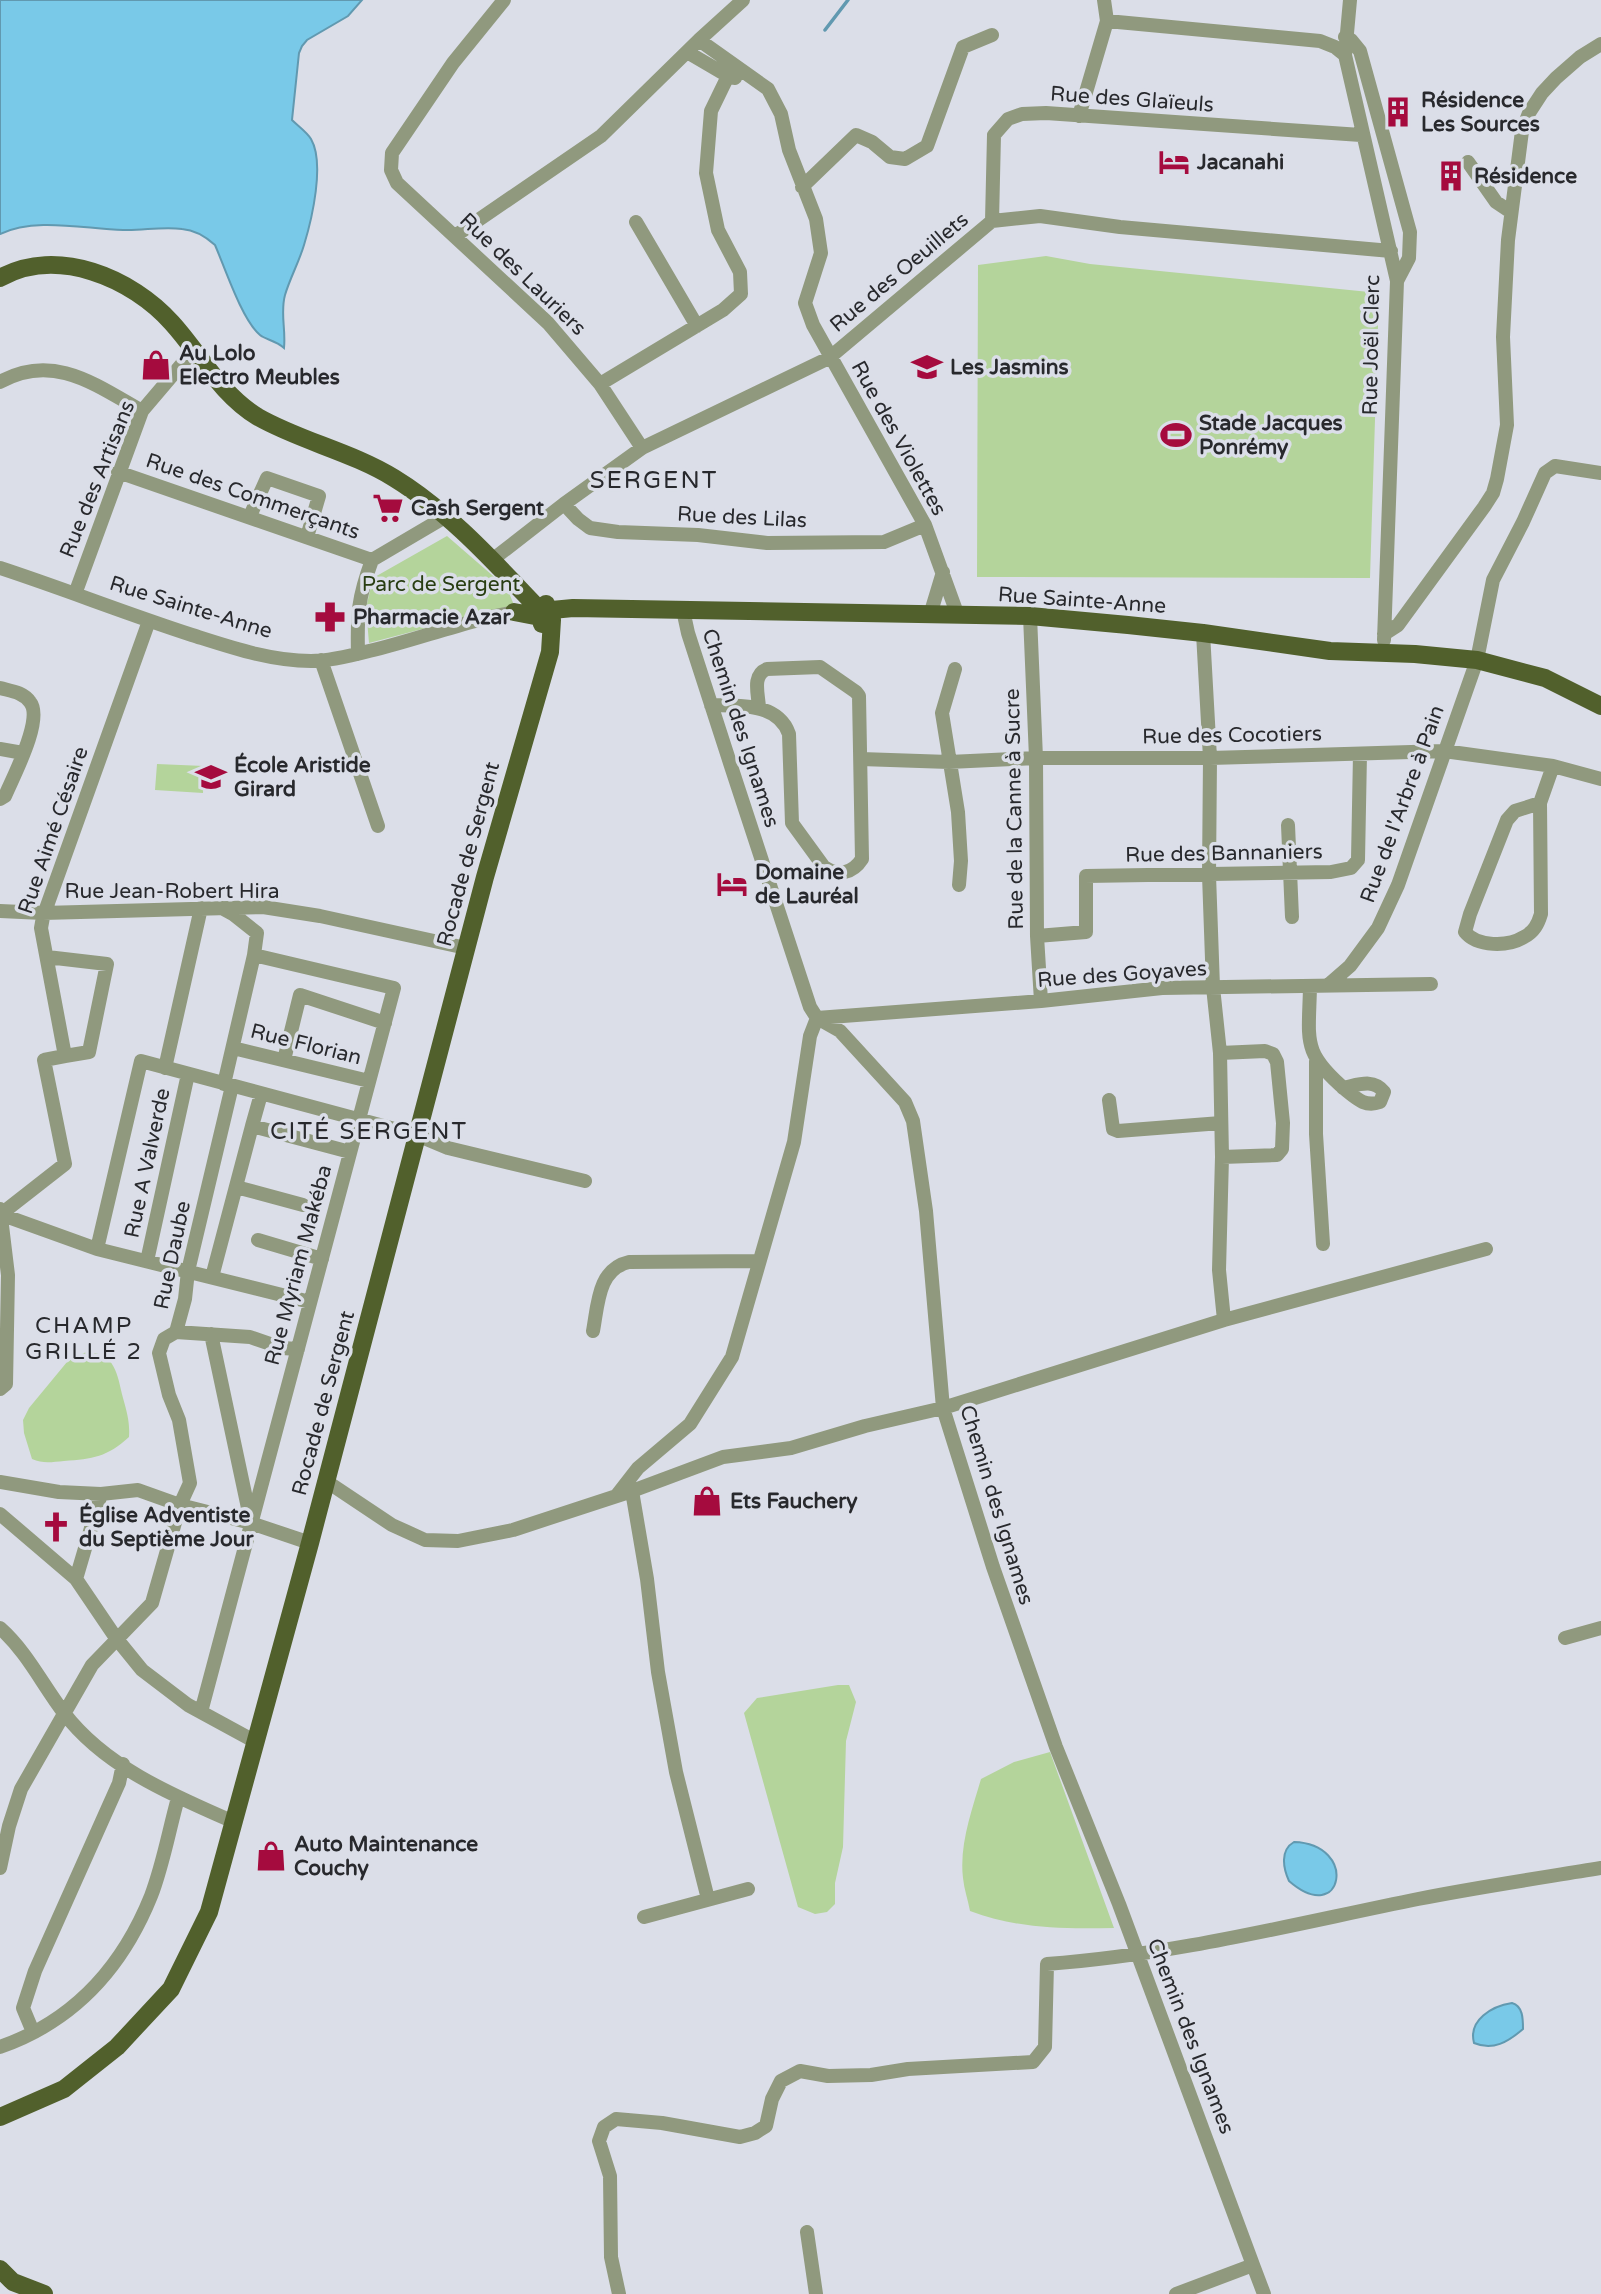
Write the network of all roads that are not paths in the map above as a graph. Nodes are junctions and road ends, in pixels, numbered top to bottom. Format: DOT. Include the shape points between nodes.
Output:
graph roads {
  1 [pos="504,0"];
  2 [pos="743,0"];
  3 [pos="1104,0"];
  4 [pos="1350,0"];
  5 [pos="1107,21"];
  6 [pos="992,35"];
  7 [pos="1345,37"];
  8 [pos="699,40"];
  9 [pos="1601,44"];
  10 [pos="687,52"];
  11 [pos="1345,55"];
  12 [pos="728,76"];
  13 [pos="754,78"];
  14 [pos="1079,116"];
  15 [pos="1362,135"];
  16 [pos="1468,162"];
  17 [pos="802,187"];
  18 [pos="1511,212"];
  19 [pos="992,221"];
  20 [pos="636,222"];
  21 [pos="455,236"];
  22 [pos="1391,251"];
  23 [pos="0,278"];
  24 [pos="1397,281"];
  25 [pos="697,326"];
  26 [pos="192,351"];
  27 [pos="829,358"];
  28 [pos="0,382"];
  29 [pos="600,384"];
  30 [pos="142,411"];
  31 [pos="642,448"];
  32 [pos="118,472"];
  33 [pos="1601,473"];
  34 [pos="564,504"];
  35 [pos="250,516"];
  36 [pos="445,517"];
  37 [pos="925,525"];
  38 [pos="307,537"];
  39 [pos="372,560"];
  40 [pos="492,560"];
  41 [pos="0,568"];
  42 [pos="943,572"];
  43 [pos="75,594"];
  44 [pos="543,609"];
  45 [pos="683,610"];
  46 [pos="514,612"];
  47 [pos="930,615"];
  48 [pos="958,616"];
  49 [pos="1030,616"];
  50 [pos="149,621"];
  51 [pos="1203,633"];
  52 [pos="1384,634"];
  53 [pos="358,654"];
  54 [pos="1384,654"];
  55 [pos="321,660"];
  56 [pos="1477,660"];
  57 [pos="955,669"];
  58 [pos="0,688"];
  59 [pos="711,705"];
  60 [pos="759,706"];
  61 [pos="1601,706"];
  62 [pos="0,749"];
  63 [pos="1444,751"];
  64 [pos="23,752"];
  65 [pos="1360,754"];
  66 [pos="1036,758"];
  67 [pos="1210,758"];
  68 [pos="861,759"];
  69 [pos="949,762"];
  70 [pos="1553,766"];
  71 [pos="1601,779"];
  72 [pos="0,799"];
  73 [pos="1541,803"];
  74 [pos="1288,825"];
  75 [pos="378,826"];
  76 [pos="1290,872"];
  77 [pos="1209,875"];
  78 [pos="958,885"];
  79 [pos="260,907"];
  80 [pos="201,908"];
  81 [pos="222,908"];
  82 [pos="0,911"];
  83 [pos="43,914"];
  84 [pos="1292,918"];
  85 [pos="257,933"];
  86 [pos="1037,936"];
  87 [pos="466,948"];
  88 [pos="254,955"];
  89 [pos="47,957"];
  90 [pos="1431,984"];
  91 [pos="1310,986"];
  92 [pos="1327,986"];
  93 [pos="1213,988"];
  94 [pos="1041,1001"];
  95 [pos="817,1018"];
  96 [pos="384,1023"];
  97 [pos="233,1048"];
  98 [pos="1220,1053"];
  99 [pos="65,1056"];
  100 [pos="284,1060"];
  101 [pos="1316,1061"];
  102 [pos="165,1068"];
  103 [pos="188,1074"];
  104 [pos="369,1081"];
  105 [pos="228,1085"];
  106 [pos="1343,1088"];
  107 [pos="261,1094"];
  108 [pos="1110,1100"];
  109 [pos="359,1120"];
  110 [pos="1221,1123"];
  111 [pos="252,1126"];
  112 [pos="417,1135"];
  113 [pos="350,1152"];
  114 [pos="1222,1157"];
  115 [pos="585,1181"];
  116 [pos="236,1187"];
  117 [pos="303,1205"];
  118 [pos="0,1212"];
  119 [pos="258,1240"];
  120 [pos="1323,1244"];
  121 [pos="97,1249"];
  122 [pos="1486,1249"];
  123 [pos="322,1259"];
  124 [pos="147,1261"];
  125 [pos="759,1261"];
  126 [pos="188,1272"];
  127 [pos="212,1277"];
  128 [pos="310,1302"];
  129 [pos="1224,1320"];
  130 [pos="593,1331"];
  131 [pos="176,1332"];
  132 [pos="211,1334"];
  133 [pos="298,1349"];
  134 [pos="0,1389"];
  135 [pos="943,1408"];
  136 [pos="326,1481"];
  137 [pos="0,1482"];
  138 [pos="625,1493"];
  139 [pos="101,1494"];
  140 [pos="180,1505"];
  141 [pos="0,1514"];
  142 [pos="251,1523"];
  143 [pos="310,1543"];
  144 [pos="76,1579"];
  145 [pos="0,1628"];
  146 [pos="1601,1628"];
  147 [pos="116,1638"];
  148 [pos="1565,1638"];
  149 [pos="201,1712"];
  150 [pos="66,1715"];
  151 [pos="256,1742"];
  152 [pos="123,1764"];
  153 [pos="178,1798"];
  154 [pos="234,1822"];
  155 [pos="0,1868"];
  156 [pos="1601,1868"];
  157 [pos="748,1889"];
  158 [pos="708,1899"];
  159 [pos="644,1917"];
  160 [pos="1138,1955"];
  161 [pos="33,2032"];
  162 [pos="0,2047"];
  163 [pos="0,2117"];
  164 [pos="807,2232"];
  165 [pos="1253,2265"];
  166 [pos="4,2279"];
  167 [pos="44,2294"];
  168 [pos="619,2294"];
  169 [pos="816,2294"];
  170 [pos="1176,2294"];
  171 [pos="1264,2294"];
  1 -- 21 [label="street, Rue des Lauriers" via="392,153 391,170 397,183"];
  2 -- 8 [label="street"];
  3 -- 5 [label="street"];
  4 -- 7 [label="street, Rue Joël Clerc"];
  5 -- 11 [label="street" via="1320,41"];
  5 -- 14 [label="street"];
  6 -- 17 [label="street" via="963,47 927,146 905,159 890,157 856,135"];
  7 -- 11 [label="street, Rue Joël Clerc"];
  7 -- 24 [label="street" via="1360,51 1410,232 1409,258"];
  8 -- 10 [label="street"];
  8 -- 13 [label="street, Rue des Violettes"];
  9 -- 18 [label="street" via="1556,78 1529,113 1522,131"];
  10 -- 12 [label="street"];
  10 -- 21 [label="street" via="601,136"];
  11 -- 15 [label="street, Rue Joël Clerc"];
  12 -- 13 [label="street"];
  12 -- 25 [label="street" via="711,111 706,173 718,230 740,272 741,293"];
  13 -- 17 [label="street, Rue des Violettes" via="768,89 781,114"];
  14 -- 15 [label="street, Rue des Glaïeuls"];
  14 -- 19 [label="street, Rue des Glaïeuls" via="1022,114 1008,119 994,135"];
  15 -- 22 [label="street, Rue Joël Clerc"];
  16 -- 18 [label="street" via="1496,202"];
  17 -- 27 [label="street, Rue des Violettes" via="816,219 821,253 805,303"];
  18 -- 52 [label="street" via="1504,294 1507,425 1495,486 1398,625"];
  19 -- 22 [label="street, Rue des Oeuillets" via="1040,216"];
  19 -- 27 [label="street, Rue des Oeuillets"];
  20 -- 25 [label="street"];
  21 -- 29 [label="street, Rue des Lauriers" via="548,323"];
  22 -- 24 [label="street, Rue Joël Clerc"];
  23 -- 26 [label="main road" via="42,265 76,266 125,286 156,307"];
  24 -- 52 [label="street, Rue Joël Clerc"];
  25 -- 29 [label="street"];
  26 -- 30 [label="street, Rue des Artisans"];
  26 -- 36 [label="main road" via="239,403 259,417 393,477"];
  27 -- 31 [label="street, Rue des Oeuillets"];
  27 -- 37 [label="street, Rue des Violettes"];
  28 -- 30 [label="street" via="14,374 45,369 71,373"];
  29 -- 31 [label="street, Rue des Lauriers"];
  30 -- 32 [label="street, Rue des Artisans"];
  31 -- 34 [label="street, Rue des Oeuillets"];
  32 -- 35 [label="street, Rue des Commerçants"];
  32 -- 43 [label="street, Rue des Artisans"];
  33 -- 56 [label="street, Rue de l'Arbre à Pain" via="1561,466 1545,473 1493,580"];
  34 -- 37 [label="street, Rue des Lilas" via="590,528 767,543 884,542"];
  34 -- 40 [label="street, Rue des Oeuillets"];
  35 -- 38 [label="street, Rue des Commerçants"];
  35 -- 38 [label="street" via="267,478 320,496"];
  36 -- 39 [label="street, Rue des Commerçants"];
  36 -- 40 [label="main road"];
  37 -- 42 [label="street, Rue des Violettes"];
  38 -- 39 [label="street, Rue des Commerçants"];
  39 -- 53 [label="street" via="357,611"];
  40 -- 44 [label="main road"];
  41 -- 43 [label="street, Rue Sainte-Anne"];
  42 -- 47 [label="street"];
  42 -- 48 [label="street, Rue des Violettes"];
  43 -- 50 [label="street, Rue Sainte-Anne"];
  44 -- 45 [label="main road, Rue Sainte-Anne"];
  44 -- 46 [label="main road, Rue Sainte-Anne"];
  44 -- 87 [label="main road, Rocade de Sergent" via="550,652"];
  45 -- 47 [label="main road, Rue Sainte-Anne"];
  45 -- 59 [label="street, Chemin des Ignames"];
  46 -- 53 [label="street, Rue Sainte-Anne"];
  47 -- 48 [label="main road, Rue Sainte-Anne"];
  48 -- 49 [label="main road, Rue Sainte-Anne"];
  49 -- 51 [label="main road, Rue Sainte-Anne"];
  49 -- 66 [label="street, Rue de la Canne à Sucre"];
  50 -- 55 [label="street, Rue Sainte-Anne" via="264,655"];
  50 -- 83 [label="street, Rue Aimé Césaire"];
  51 -- 54 [label="main road, Rue Sainte-Anne"];
  51 -- 67 [label="street"];
  52 -- 54 [label="street, Rue Joël Clerc"];
  53 -- 55 [label="street, Rue Sainte-Anne"];
  54 -- 56 [label="main road, Rue Sainte-Anne"];
  55 -- 75 [label="street"];
  56 -- 61 [label="main road, Rue Sainte-Anne" via="1545,678"];
  56 -- 63 [label="street, Rue de l'Arbre à Pain"];
  57 -- 69 [label="street" via="942,713"];
  58 -- 64 [label="street" via="20,693 32,703 35,719"];
  59 -- 60 [label="street"];
  59 -- 95 [label="street, Chemin des Ignames"];
  60 -- 68 [label="street" via="757,677 764,670 813,666 826,670 859,696"];
  60 -- 68 [label="street" via="786,727 792,823 830,872 849,871 862,859"];
  62 -- 64 [label="street"];
  63 -- 65 [label="street, Rue des Cocotiers"];
  63 -- 70 [label="street, Rue des Cocotiers"];
  63 -- 92 [label="street, Rue de l'Arbre à Pain" via="1417,836 1378,928 1350,966"];
  64 -- 72 [label="street"];
  65 -- 67 [label="street, Rue des Cocotiers"];
  65 -- 76 [label="street, Rue des Bannaniers" via="1358,860 1343,871"];
  66 -- 67 [label="street, Rue des Cocotiers"];
  66 -- 69 [label="street, Rue des Cocotiers"];
  66 -- 86 [label="street, Rue de la Canne à Sucre"];
  67 -- 77 [label="street"];
  68 -- 69 [label="street, Rue des Cocotiers"];
  69 -- 78 [label="street" via="959,831"];
  70 -- 71 [label="street, Rue des Cocotiers"];
  70 -- 73 [label="street"];
  73 -- 73 [label="street" via="1541,914 1537,926 1511,942 1472,940 1465,932 1470,914 1507,820 1514,811"];
  74 -- 76 [label="street"];
  76 -- 77 [label="street, Rue des Bannaniers"];
  76 -- 84 [label="street"];
  77 -- 86 [label="street, Rue des Bannaniers" via="1086,876 1086,932"];
  77 -- 93 [label="street"];
  79 -- 81 [label="street, Rue Jean-Robert Hira"];
  79 -- 85 [label="street"];
  79 -- 87 [label="street, Rue Jean-Robert Hira"];
  80 -- 81 [label="street, Rue Jean-Robert Hira"];
  80 -- 83 [label="street, Rue Jean-Robert Hira"];
  80 -- 102 [label="street"];
  81 -- 85 [label="street"];
  82 -- 83 [label="street, Rue Jean-Robert Hira"];
  83 -- 89 [label="street, Rue Aimé Césaire"];
  85 -- 88 [label="street"];
  86 -- 94 [label="street, Rue de la Canne à Sucre"];
  87 -- 112 [label="main road, Rocade de Sergent"];
  88 -- 96 [label="street, Rue Myriam Makéba" via="394,988"];
  88 -- 97 [label="street, Rue Daube"];
  89 -- 99 [label="street, Rue Aimé Césaire"];
  89 -- 99 [label="street" via="107,964 89,1052"];
  90 -- 92 [label="street, Rue des Goyaves"];
  91 -- 92 [label="street, Rue des Goyaves"];
  91 -- 93 [label="street, Rue des Goyaves"];
  91 -- 101 [label="street" via="1309,1037"];
  93 -- 94 [label="street, Rue des Goyaves" via="1161,988"];
  93 -- 98 [label="street"];
  94 -- 95 [label="street, Rue des Goyaves"];
  95 -- 125 [label="street" via="810,1035 794,1142"];
  95 -- 135 [label="street, Chemin des Ignames" via="840,1031 905,1102 914,1121"];
  96 -- 100 [label="street" via="300,995"];
  96 -- 104 [label="street, Rue Myriam Makéba"];
  97 -- 100 [label="street, Rue Florian"];
  97 -- 105 [label="street, Rue Daube"];
  98 -- 110 [label="street"];
  98 -- 114 [label="street" via="1273,1054 1283,1122 1282,1149 1277,1155"];
  99 -- 118 [label="street" via="44,1060 65,1164"];
  100 -- 104 [label="street, Rue Florian"];
  101 -- 106 [label="street"];
  101 -- 120 [label="street"];
  102 -- 103 [label="street"];
  102 -- 121 [label="street" via="141,1061"];
  103 -- 105 [label="street"];
  103 -- 124 [label="street, Rue A Valverde"];
  104 -- 109 [label="street, Rue Myriam Makéba"];
  105 -- 107 [label="street"];
  105 -- 126 [label="street, Rue Daube"];
  107 -- 109 [label="street"];
  107 -- 111 [label="street"];
  108 -- 110 [label="street" via="1113,1129 1118,1131"];
  109 -- 112 [label="street"];
  109 -- 113 [label="street, Rue Myriam Makéba"];
  110 -- 114 [label="street"];
  111 -- 113 [label="street"];
  111 -- 116 [label="street"];
  112 -- 115 [label="street" via="447,1148"];
  112 -- 136 [label="main road, Rocade de Sergent"];
  113 -- 123 [label="street, Rue Myriam Makéba"];
  114 -- 129 [label="street" via="1219,1270"];
  116 -- 117 [label="street"];
  116 -- 127 [label="street"];
  118 -- 121 [label="street"];
  118 -- 134 [label="street" via="8,1275 5,1384"];
  119 -- 123 [label="street"];
  121 -- 124 [label="street"];
  122 -- 129 [label="street"];
  123 -- 128 [label="street, Rue Myriam Makéba"];
  124 -- 126 [label="street"];
  125 -- 130 [label="street" via="618,1264 601,1288"];
  125 -- 138 [label="street" via="722,1377 690,1424 638,1468"];
  126 -- 127 [label="street"];
  126 -- 131 [label="street, Rue Daube"];
  127 -- 128 [label="street"];
  128 -- 133 [label="street, Rue Myriam Makéba"];
  129 -- 135 [label="street"];
  131 -- 132 [label="street"];
  131 -- 140 [label="street, Rue Daube" via="164,1339 159,1353 179,1420 190,1483"];
  132 -- 133 [label="street" via="250,1337"];
  132 -- 142 [label="street"];
  133 -- 142 [label="street, Rue Myriam Makéba"];
  135 -- 138 [label="street" via="792,1448 723,1457"];
  135 -- 160 [label="street, Chemin des Ignames" via="1056,1747"];
  136 -- 138 [label="street" via="392,1525 425,1540 457,1541 513,1530"];
  136 -- 143 [label="main road, Rocade de Sergent"];
  137 -- 139 [label="street"];
  138 -- 158 [label="street" via="648,1578 658,1672 676,1772"];
  139 -- 140 [label="street" via="138,1490"];
  139 -- 144 [label="street"];
  140 -- 142 [label="street"];
  140 -- 147 [label="street" via="152,1603"];
  141 -- 144 [label="street"];
  142 -- 143 [label="street"];
  142 -- 149 [label="street, Rue Myriam Makéba"];
  143 -- 151 [label="main road, Rocade de Sergent"];
  144 -- 147 [label="street"];
  145 -- 150 [label="street" via="18,1644"];
  146 -- 148 [label="street"];
  147 -- 149 [label="street" via="142,1670"];
  147 -- 150 [label="street" via="92,1665"];
  149 -- 151 [label="street"];
  150 -- 152 [label="street" via="99,1748"];
  150 -- 155 [label="street" via="22,1788"];
  151 -- 154 [label="main road, Rocade de Sergent"];
  152 -- 153 [label="street"];
  152 -- 161 [label="street" via="119,1783 35,1971 23,2008"];
  153 -- 154 [label="street"];
  153 -- 161 [label="street" via="151,1895 123,1953 94,1989"];
  154 -- 163 [label="main road, Rocade de Sergent" via="209,1912 171,1989 117,2047 64,2089"];
  156 -- 160 [label="street"];
  157 -- 158 [label="street"];
  158 -- 159 [label="street"];
  160 -- 165 [label="street, Chemin des Ignames"];
  160 -- 168 [label="street" via="1047,1964 1045,2048 1033,2062 872,2075 800,2071 781,2081 766,2126 740,2137 616,2119 604,2127 599,2141 610,2176 611,2257"];
  161 -- 162 [label="street"];
  164 -- 169 [label="street"];
  165 -- 170 [label="street"];
  165 -- 171 [label="street, Chemin des Ignames"];
  166 -- 167 [label="main road"];
}
